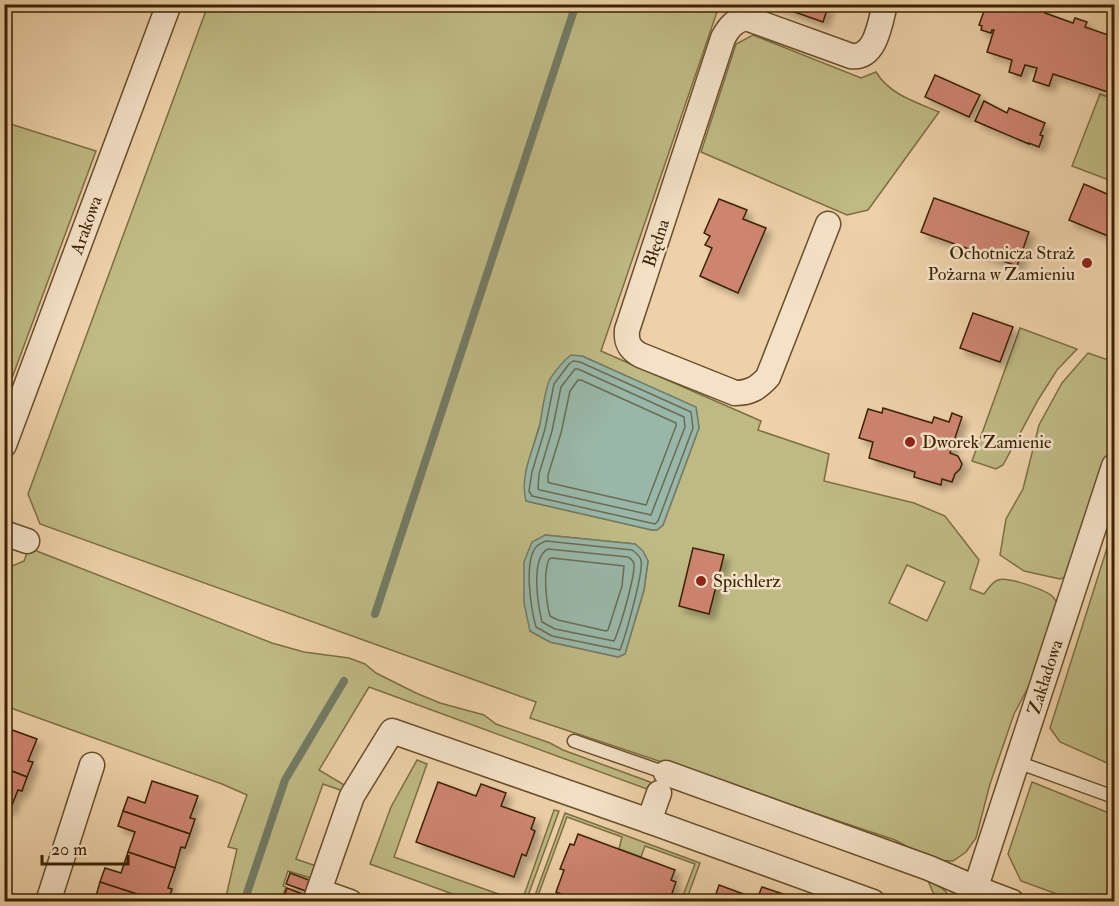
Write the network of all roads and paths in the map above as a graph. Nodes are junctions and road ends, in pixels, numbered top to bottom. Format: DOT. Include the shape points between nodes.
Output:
graph roads {
  1 [pos="169,4"];
  2 [pos="885,4"];
  3 [pos="828,224"];
  4 [pos="4,445"];
  5 [pos="1114,466"];
  6 [pos="4,533"];
  7 [pos="27,541"];
  8 [pos="574,741"];
  9 [pos="1017,762"];
  10 [pos="92,765"];
  11 [pos="662,783"];
  12 [pos="1114,796"];
  13 [pos="649,821"];
  14 [pos="973,895"];
  15 [pos="317,896"];
  16 [pos="48,902"];
  17 [pos="350,902"];
  18 [pos="873,902"];
  19 [pos="1012,902"];
  1 -- 4 [label="street, Arakowa"];
  2 -- 3 [label="street, Błędna" via="875,40 869,50 856,56 746,18 732,23 723,38 627,330 628,345 633,351 735,393 754,390 768,377"];
  5 -- 9 [label="street, Zakładowa"];
  6 -- 7 [label="street"];
  8 -- 11 [label="lane"];
  9 -- 12 [label="lane"];
  9 -- 14 [label="street, Zakładowa"];
  10 -- 16 [label="street"];
  11 -- 13 [label="street"];
  11 -- 14 [label="street" via="929,868"];
  13 -- 15 [label="street" via="392,731 352,796"];
  13 -- 18 [label="street"];
  14 -- 19 [label="street"];
  15 -- 17 [label="street"];
}
